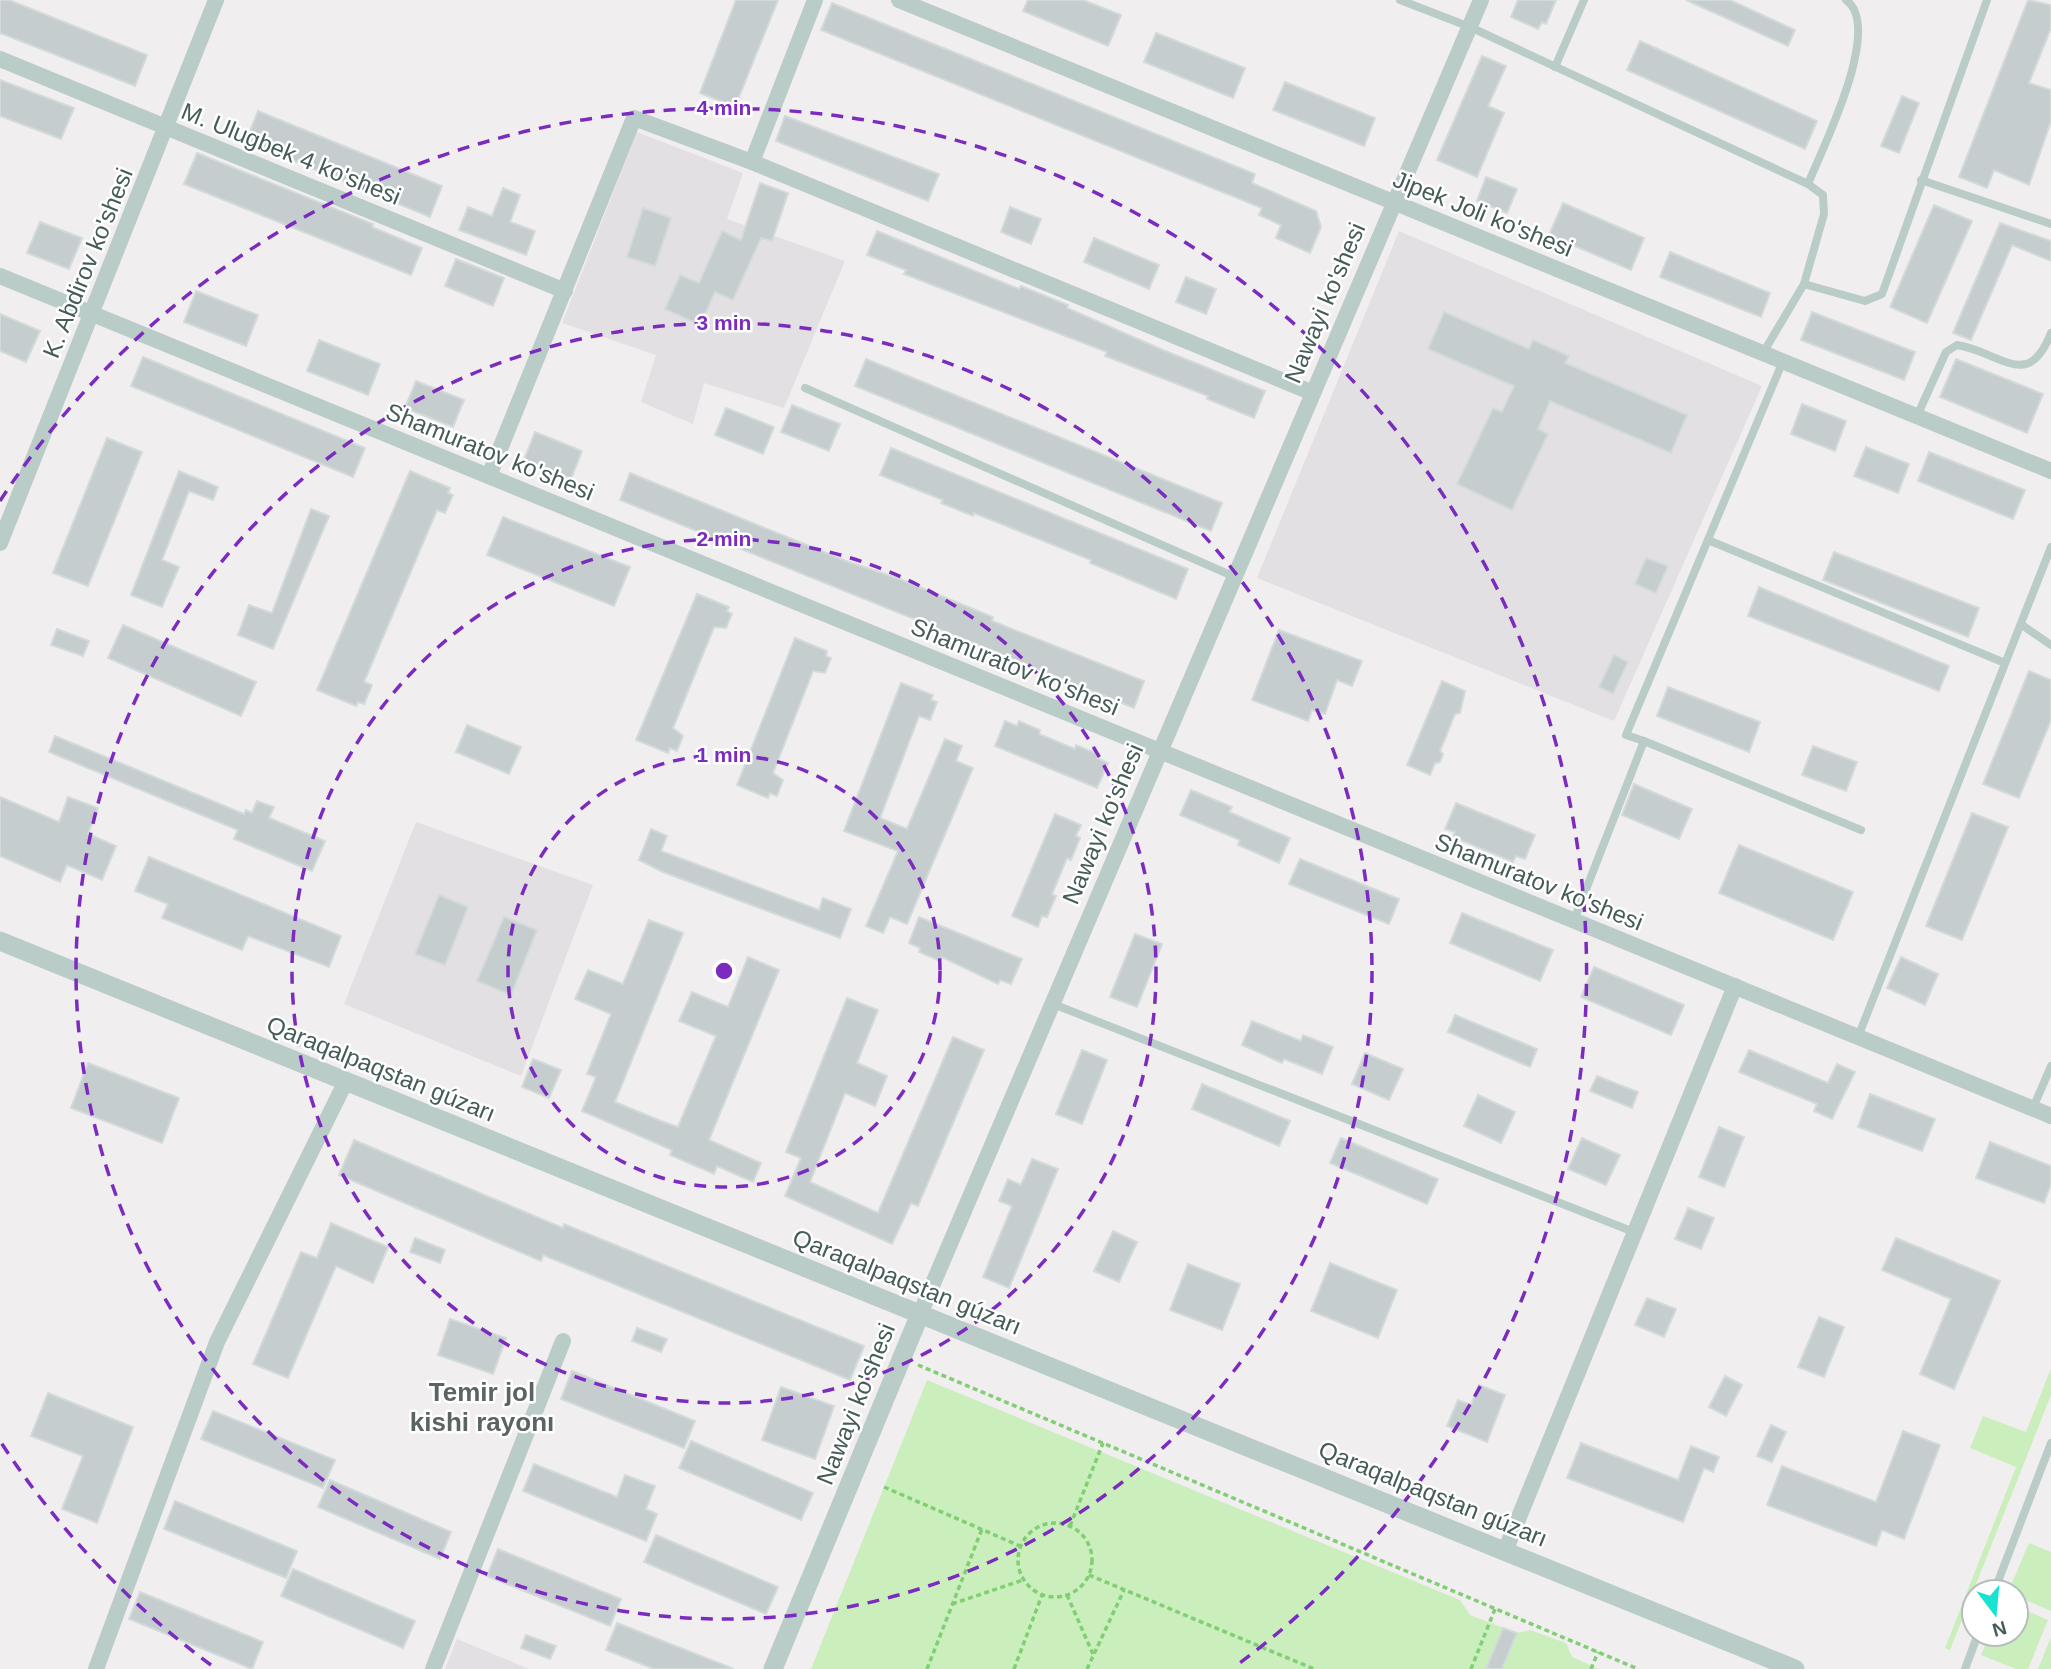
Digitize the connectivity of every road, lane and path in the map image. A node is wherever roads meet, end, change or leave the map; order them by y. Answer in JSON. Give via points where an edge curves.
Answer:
{"nodes":[{"id":1,"x":216,"y":0,"type":"edge"},
{"id":2,"x":815,"y":0,"type":"edge"},
{"id":3,"x":899,"y":0,"type":"edge"},
{"id":4,"x":1400,"y":0,"type":"edge"},
{"id":5,"x":1481,"y":0,"type":"edge"},
{"id":6,"x":1584,"y":0,"type":"edge"},
{"id":7,"x":1846,"y":0,"type":"edge"},
{"id":8,"x":1987,"y":0,"type":"edge"},
{"id":9,"x":1470,"y":27,"type":"junction"},
{"id":10,"x":0,"y":59,"type":"edge"},
{"id":11,"x":1555,"y":67,"type":"junction"},
{"id":12,"x":166,"y":127,"type":"junction"},
{"id":13,"x":752,"y":162,"type":"junction"},
{"id":14,"x":1922,"y":180,"type":"junction"},
{"id":15,"x":1808,"y":184,"type":"junction"},
{"id":16,"x":1395,"y":203,"type":"junction"},
{"id":17,"x":2051,"y":224,"type":"edge"},
{"id":18,"x":0,"y":276,"type":"edge"},
{"id":19,"x":1804,"y":284,"type":"junction"},
{"id":20,"x":565,"y":291,"type":"junction"},
{"id":21,"x":93,"y":314,"type":"junction"},
{"id":22,"x":2051,"y":333,"type":"edge"},
{"id":23,"x":1763,"y":353,"type":"junction"},
{"id":24,"x":1783,"y":361,"type":"junction"},
{"id":25,"x":805,"y":388,"type":"dead end"},
{"id":26,"x":1313,"y":393,"type":"junction"},
{"id":27,"x":1917,"y":416,"type":"junction"},
{"id":28,"x":2051,"y":471,"type":"edge"},
{"id":29,"x":489,"y":477,"type":"junction"},
{"id":30,"x":1708,"y":540,"type":"junction"},
{"id":31,"x":0,"y":543,"type":"edge"},
{"id":32,"x":2051,"y":547,"type":"edge"},
{"id":33,"x":1235,"y":578,"type":"junction"},
{"id":34,"x":2022,"y":625,"type":"junction"},
{"id":35,"x":2051,"y":645,"type":"edge"},
{"id":36,"x":2005,"y":663,"type":"junction"},
{"id":37,"x":1644,"y":741,"type":"junction"},
{"id":38,"x":1161,"y":751,"type":"junction"},
{"id":39,"x":1861,"y":830,"type":"dead end"},
{"id":40,"x":1574,"y":920,"type":"junction"},
{"id":41,"x":0,"y":941,"type":"edge"},
{"id":42,"x":1735,"y":986,"type":"junction"},
{"id":43,"x":1053,"y":1003,"type":"junction"},
{"id":44,"x":1858,"y":1037,"type":"junction"},
{"id":45,"x":2051,"y":1066,"type":"edge"},
{"id":46,"x":346,"y":1081,"type":"junction"},
{"id":47,"x":2033,"y":1108,"type":"junction"},
{"id":48,"x":2051,"y":1116,"type":"edge"},
{"id":49,"x":1634,"y":1232,"type":"junction"},
{"id":50,"x":920,"y":1314,"type":"junction"},
{"id":51,"x":562,"y":1342,"type":"dead end"},
{"id":52,"x":902,"y":1358,"type":"junction"},
{"id":53,"x":1103,"y":1443,"type":"junction"},
{"id":54,"x":2051,"y":1443,"type":"edge"},
{"id":55,"x":884,"y":1487,"type":"dead end"},
{"id":56,"x":1070,"y":1526,"type":"junction"},
{"id":57,"x":982,"y":1529,"type":"junction"},
{"id":58,"x":1020,"y":1546,"type":"junction"},
{"id":59,"x":1506,"y":1549,"type":"junction"},
{"id":60,"x":1089,"y":1575,"type":"junction"},
{"id":61,"x":1999,"y":1578,"type":"edge"},
{"id":62,"x":1023,"y":1580,"type":"junction"},
{"id":63,"x":1124,"y":1590,"type":"junction"},
{"id":64,"x":1042,"y":1595,"type":"junction"},
{"id":65,"x":1067,"y":1595,"type":"junction"},
{"id":66,"x":952,"y":1604,"type":"junction"},
{"id":67,"x":1495,"y":1609,"type":"junction"},
{"id":68,"x":1973,"y":1648,"type":"edge"},
{"id":69,"x":1598,"y":1652,"type":"junction"},
{"id":70,"x":1093,"y":1655,"type":"junction"},
{"id":71,"x":96,"y":1669,"type":"edge"},
{"id":72,"x":433,"y":1669,"type":"edge"},
{"id":73,"x":774,"y":1669,"type":"edge"},
{"id":74,"x":926,"y":1669,"type":"edge"},
{"id":75,"x":1014,"y":1669,"type":"edge"},
{"id":76,"x":1087,"y":1669,"type":"edge"},
{"id":77,"x":1314,"y":1669,"type":"edge"},
{"id":78,"x":1471,"y":1669,"type":"edge"},
{"id":79,"x":1591,"y":1669,"type":"edge"},
{"id":80,"x":1638,"y":1669,"type":"edge"},
{"id":81,"x":1795,"y":1669,"type":"edge"},
{"id":82,"x":1965,"y":1669,"type":"edge"}],
"edges":[{"from":1,"to":12,"type":"street","name":"K. Abdirov ko'shesi"},
{"from":2,"to":13,"type":"street"},
{"from":3,"to":16,"type":"street","name":"Jipek Joli ko'shesi"},
{"from":4,"to":9,"type":"lane"},
{"from":5,"to":9,"type":"street","name":"Nawayi ko'shesi"},
{"from":6,"to":11,"type":"lane"},
{"from":7,"to":15,"type":"lane","via":[[1853,5],[1858,44],[1850,78]]},
{"from":8,"to":14,"type":"lane"},
{"from":9,"to":11,"type":"lane"},
{"from":9,"to":16,"type":"street","name":"Nawayi ko'shesi"},
{"from":10,"to":12,"type":"street","name":"M. Ulugbek 4 ko'shesi"},
{"from":11,"to":15,"type":"lane"},
{"from":12,"to":20,"type":"street","name":"M. Ulugbek 4 ko'shesi"},
{"from":12,"to":21,"type":"street","name":"K. Abdirov ko'shesi"},
{"from":13,"to":20,"type":"street","via":[[634,118]]},
{"from":13,"to":26,"type":"street"},
{"from":14,"to":17,"type":"lane"},
{"from":14,"to":19,"type":"lane","via":[[1882,294],[1865,301]]},
{"from":15,"to":19,"type":"lane","via":[[1823,195],[1824,214]]},
{"from":16,"to":23,"type":"street","name":"Jipek Joli ko'shesi"},
{"from":16,"to":26,"type":"street","name":"Nawayi ko'shesi"},
{"from":18,"to":21,"type":"street","name":"Shamuratov ko'shesi"},
{"from":19,"to":23,"type":"lane"},
{"from":20,"to":29,"type":"street"},
{"from":21,"to":29,"type":"street","name":"Shamuratov ko'shesi"},
{"from":21,"to":31,"type":"street","name":"K. Abdirov ko'shesi"},
{"from":22,"to":27,"type":"lane","via":[[2043,354],[2028,365],[2015,365],[1957,345],[1946,352]]},
{"from":23,"to":24,"type":"street","name":"Jipek Joli ko'shesi"},
{"from":24,"to":27,"type":"street","name":"Jipek Joli ko'shesi"},
{"from":24,"to":30,"type":"lane"},
{"from":25,"to":33,"type":"lane"},
{"from":26,"to":33,"type":"street","name":"Nawayi ko'shesi"},
{"from":27,"to":28,"type":"street","name":"Jipek Joli ko'shesi"},
{"from":29,"to":38,"type":"street","name":"Shamuratov ko'shesi"},
{"from":30,"to":36,"type":"lane"},
{"from":30,"to":37,"type":"lane","via":[[1626,735]]},
{"from":32,"to":34,"type":"lane"},
{"from":33,"to":38,"type":"street","name":"Nawayi ko'shesi"},
{"from":34,"to":35,"type":"lane"},
{"from":34,"to":36,"type":"lane"},
{"from":36,"to":44,"type":"lane"},
{"from":37,"to":39,"type":"lane"},
{"from":37,"to":40,"type":"lane"},
{"from":38,"to":40,"type":"street","name":"Shamuratov ko'shesi"},
{"from":38,"to":43,"type":"street","name":"Nawayi ko'shesi"},
{"from":40,"to":42,"type":"street","name":"Shamuratov ko'shesi"},
{"from":41,"to":46,"type":"street","name":"Qaraqalpaqstan gúzarı"},
{"from":42,"to":44,"type":"street","name":"Shamuratov ko'shesi"},
{"from":42,"to":49,"type":"street"},
{"from":43,"to":49,"type":"lane"},
{"from":43,"to":50,"type":"street","name":"Nawayi ko'shesi"},
{"from":44,"to":47,"type":"street","name":"Shamuratov ko'shesi"},
{"from":45,"to":47,"type":"lane"},
{"from":46,"to":50,"type":"street","name":"Qaraqalpaqstan gúzarı"},
{"from":46,"to":71,"type":"street","via":[[217,1342]]},
{"from":47,"to":48,"type":"street","name":"Shamuratov ko'shesi"},
{"from":49,"to":59,"type":"street"},
{"from":50,"to":52,"type":"street","name":"Nawayi ko'shesi"},
{"from":50,"to":59,"type":"street","name":"Qaraqalpaqstan gúzarı"},
{"from":51,"to":72,"type":"street"},
{"from":52,"to":53,"type":"path"},
{"from":52,"to":73,"type":"street","name":"Nawayi ko'shesi"},
{"from":53,"to":56,"type":"path"},
{"from":53,"to":67,"type":"path"},
{"from":54,"to":61,"type":"lane"},
{"from":55,"to":57,"type":"path"},
{"from":56,"to":58,"type":"path","via":[[1046,1523],[1026,1535]]},
{"from":56,"to":60,"type":"path","via":[[1088,1542]]},
{"from":57,"to":58,"type":"path"},
{"from":57,"to":66,"type":"path"},
{"from":58,"to":62,"type":"path","via":[[1017,1558]]},
{"from":59,"to":81,"type":"street","name":"Qaraqalpaqstan gúzarı"},
{"from":60,"to":63,"type":"path"},
{"from":60,"to":65,"type":"path"},
{"from":62,"to":64,"type":"path"},
{"from":62,"to":66,"type":"path"},
{"from":63,"to":70,"type":"path"},
{"from":63,"to":77,"type":"path"},
{"from":64,"to":65,"type":"path"},
{"from":64,"to":75,"type":"path"},
{"from":65,"to":70,"type":"path"},
{"from":66,"to":74,"type":"path"},
{"from":67,"to":69,"type":"path"},
{"from":67,"to":78,"type":"path"},
{"from":68,"to":82,"type":"lane"},
{"from":69,"to":79,"type":"path"},
{"from":69,"to":80,"type":"path"},
{"from":70,"to":76,"type":"path"}]}
